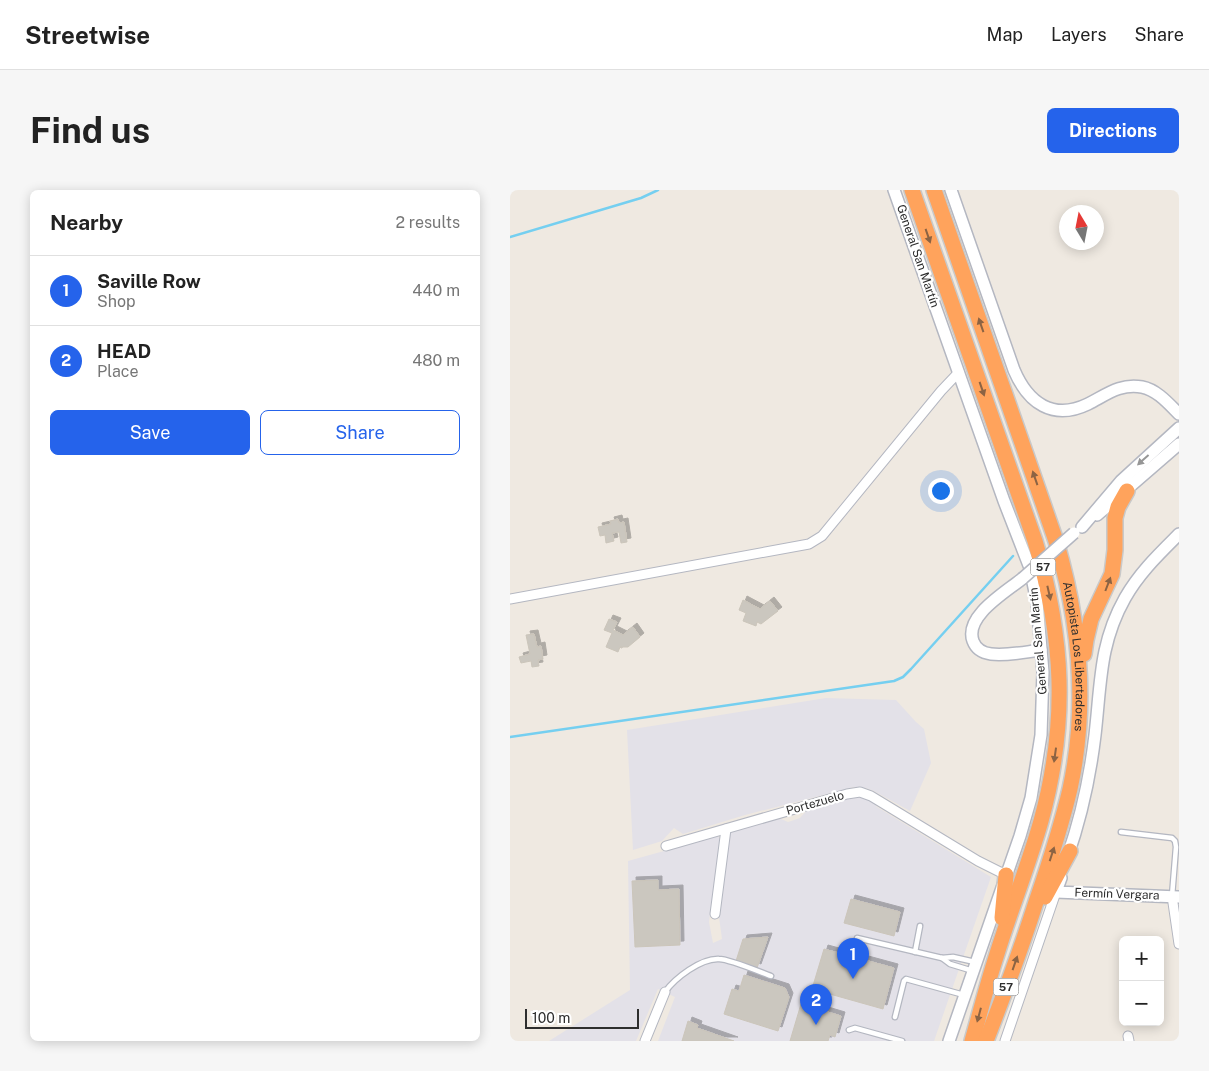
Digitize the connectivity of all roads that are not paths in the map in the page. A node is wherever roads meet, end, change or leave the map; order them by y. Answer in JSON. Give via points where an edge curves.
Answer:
{"nodes":[{"id":1,"x":894,"y":190,"type":"edge"},
{"id":2,"x":912,"y":190,"type":"edge"},
{"id":3,"x":934,"y":190,"type":"edge"},
{"id":4,"x":951,"y":190,"type":"edge"},
{"id":5,"x":959,"y":372,"type":"junction"},
{"id":6,"x":1179,"y":414,"type":"edge"},
{"id":7,"x":1179,"y":428,"type":"edge"},
{"id":8,"x":1179,"y":444,"type":"edge"},
{"id":9,"x":1127,"y":491,"type":"junction"},
{"id":10,"x":1078,"y":530,"type":"junction"},
{"id":11,"x":1179,"y":534,"type":"edge"},
{"id":12,"x":510,"y":599,"type":"edge"},
{"id":13,"x":1041,"y":650,"type":"junction"},
{"id":14,"x":1080,"y":698,"type":"junction"},
{"id":15,"x":726,"y":829,"type":"junction"},
{"id":16,"x":1121,"y":832,"type":"dead end"},
{"id":17,"x":666,"y":846,"type":"dead end"},
{"id":18,"x":1070,"y":851,"type":"junction"},
{"id":19,"x":1006,"y":876,"type":"junction"},
{"id":20,"x":1056,"y":892,"type":"junction"},
{"id":21,"x":1176,"y":897,"type":"edge"},
{"id":22,"x":715,"y":914,"type":"dead end"},
{"id":23,"x":920,"y":926,"type":"dead end"},
{"id":24,"x":1026,"y":933,"type":"junction"},
{"id":25,"x":857,"y":938,"type":"dead end"},
{"id":26,"x":1179,"y":944,"type":"edge"},
{"id":27,"x":914,"y":952,"type":"junction"},
{"id":28,"x":996,"y":956,"type":"junction"},
{"id":29,"x":942,"y":958,"type":"junction"},
{"id":30,"x":975,"y":967,"type":"junction"},
{"id":31,"x":771,"y":976,"type":"dead end"},
{"id":32,"x":664,"y":992,"type":"joint"},
{"id":33,"x":965,"y":995,"type":"junction"},
{"id":34,"x":895,"y":1017,"type":"dead end"},
{"id":35,"x":849,"y":1030,"type":"dead end"},
{"id":36,"x":645,"y":1041,"type":"edge"},
{"id":37,"x":902,"y":1041,"type":"edge"},
{"id":38,"x":949,"y":1041,"type":"edge"},
{"id":39,"x":972,"y":1041,"type":"edge"},
{"id":40,"x":986,"y":1041,"type":"edge"},
{"id":41,"x":1005,"y":1041,"type":"edge"}],
"edges":[{"from":1,"to":5,"type":"street","name":"General San Martín"},
{"from":2,"to":28,"type":"highway","name":"Autopista Los Libertadores","number":"57","one_way":true,"via":[[1035,541],[1050,598],[1058,649],[1059,712],[1052,775],[1036,837]]},
{"from":14,"to":3,"type":"highway","name":"Autopista Los Libertadores","number":"57","one_way":true,"via":[[1075,620],[1061,558]]},
{"from":4,"to":6,"type":"street","via":[[1014,370],[1031,398],[1050,409],[1067,410],[1087,405],[1117,388],[1135,386],[1155,392]]},
{"from":5,"to":12,"type":"street","via":[[815,542]]},
{"from":5,"to":13,"type":"street","name":"General San Martín","via":[[1030,568]]},
{"from":7,"to":10,"type":"street","one_way":true,"via":[[1121,481]]},
{"from":8,"to":9,"type":"street"},
{"from":9,"to":10,"type":"street"},
{"from":14,"to":9,"type":"highway","one_way":true,"via":[[1088,629],[1112,574],[1115,518]]},
{"from":10,"to":13,"type":"street","bridge":true,"via":[[979,614],[973,624],[972,639],[978,648],[992,654]]},
{"from":11,"to":18,"type":"street","via":[[1138,578],[1120,606],[1110,630],[1100,671],[1088,783]]},
{"from":13,"to":19,"type":"street","name":"General San Martín","via":[[1043,711],[1036,773]]},
{"from":24,"to":14,"type":"highway","name":"Autopista Los Libertadores","number":"57","one_way":true,"via":[[1068,796],[1076,753]]},
{"from":15,"to":17,"type":"street","name":"Portezuelo"},
{"from":15,"to":19,"type":"street","name":"Portezuelo","via":[[860,792]]},
{"from":15,"to":22,"type":"street"},
{"from":16,"to":21,"type":"lane","via":[[1175,841]]},
{"from":18,"to":20,"type":"street"},
{"from":18,"to":24,"type":"highway"},
{"from":19,"to":28,"type":"highway"},
{"from":19,"to":30,"type":"street","name":"General San Martín"},
{"from":20,"to":21,"type":"street","name":"Fermín Vergara"},
{"from":20,"to":41,"type":"street"},
{"from":21,"to":26,"type":"street"},
{"from":23,"to":27,"type":"lane"},
{"from":40,"to":24,"type":"highway","name":"Autopista Los Libertadores","number":"57","one_way":true},
{"from":25,"to":27,"type":"lane"},
{"from":27,"to":29,"type":"lane"},
{"from":28,"to":39,"type":"highway","name":"Autopista Los Libertadores","number":"57","one_way":true},
{"from":29,"to":30,"type":"lane","via":[[950,964]]},
{"from":29,"to":30,"type":"lane","via":[[953,957]]},
{"from":30,"to":33,"type":"street","name":"General San Martín"},
{"from":31,"to":32,"type":"lane","via":[[720,959],[683,972]]},
{"from":32,"to":36,"type":"street"},
{"from":33,"to":34,"type":"lane","via":[[906,979]]},
{"from":33,"to":38,"type":"street","name":"General San Martín"},
{"from":35,"to":37,"type":"lane","via":[[855,1028]]}]}
